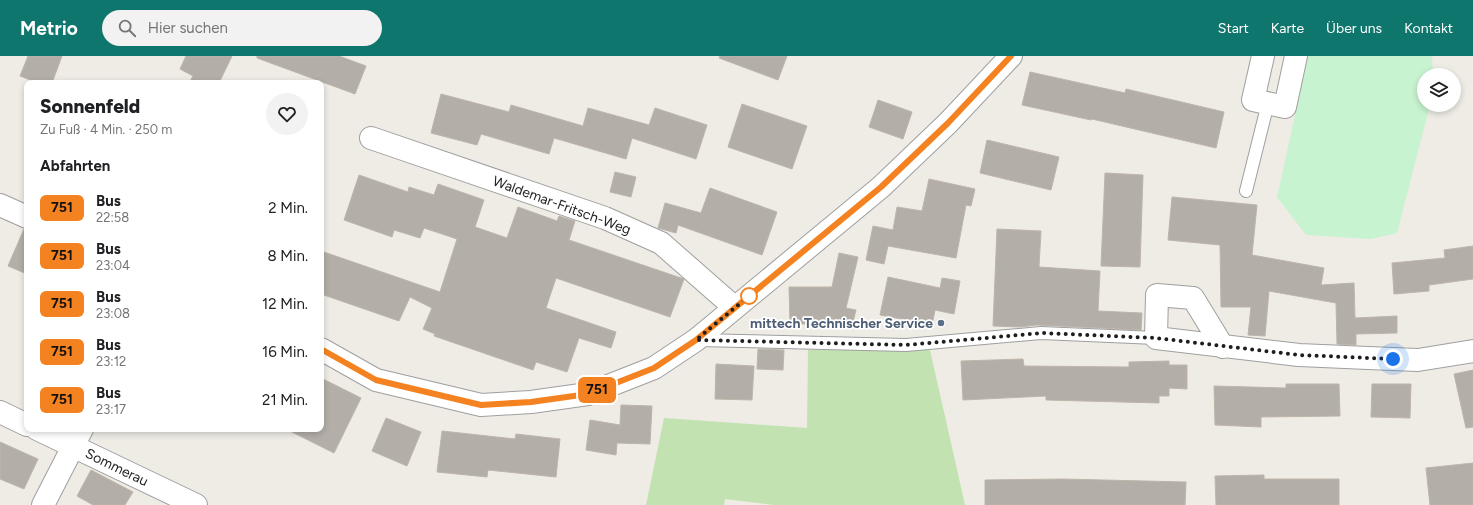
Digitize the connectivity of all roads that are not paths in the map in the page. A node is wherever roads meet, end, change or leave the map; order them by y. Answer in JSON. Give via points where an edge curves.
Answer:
{"nodes":[{"id":1,"x":1012,"y":56,"type":"edge"},
{"id":2,"x":1263,"y":56,"type":"edge"},
{"id":3,"x":1296,"y":56,"type":"edge"},
{"id":4,"x":1268,"y":103,"type":"junction"},
{"id":5,"x":371,"y":138,"type":"dead end"},
{"id":6,"x":1246,"y":191,"type":"dead end"},
{"id":7,"x":0,"y":205,"type":"edge"},
{"id":8,"x":24,"y":215,"type":"edge"},
{"id":9,"x":734,"y":307,"type":"junction"},
{"id":10,"x":1156,"y":338,"type":"junction"},
{"id":11,"x":696,"y":340,"type":"junction"},
{"id":12,"x":1223,"y":347,"type":"junction"},
{"id":13,"x":1473,"y":350,"type":"edge"},
{"id":14,"x":324,"y":351,"type":"edge"},
{"id":15,"x":0,"y":412,"type":"edge"},
{"id":16,"x":24,"y":424,"type":"edge"},
{"id":17,"x":52,"y":432,"type":"edge"},
{"id":18,"x":77,"y":437,"type":"edge"},
{"id":19,"x":43,"y":505,"type":"edge"},
{"id":20,"x":196,"y":505,"type":"edge"}],
"edges":[{"from":1,"to":9,"type":"street","via":[[948,123],[881,187]]},
{"from":2,"to":4,"type":"street","via":[[1253,100]]},
{"from":3,"to":4,"type":"street","via":[[1285,107]]},
{"from":4,"to":6,"type":"lane"},
{"from":5,"to":9,"type":"street","name":"Waldemar-Fritsch-Weg","via":[[605,218],[661,243]]},
{"from":7,"to":8,"type":"street"},
{"from":9,"to":11,"type":"street"},
{"from":10,"to":11,"type":"lane","via":[[1042,333],[906,345]]},
{"from":10,"to":12,"type":"street"},
{"from":10,"to":12,"type":"street","via":[[1158,295],[1193,298]]},
{"from":11,"to":14,"type":"street","via":[[654,368],[588,394],[531,402],[481,405],[376,380]]},
{"from":12,"to":13,"type":"street","via":[[1299,355],[1418,360]]},
{"from":15,"to":16,"type":"street"},
{"from":17,"to":18,"type":"street","name":"Sommerau"},
{"from":18,"to":19,"type":"street"},
{"from":18,"to":20,"type":"street","name":"Sommerau"}]}
